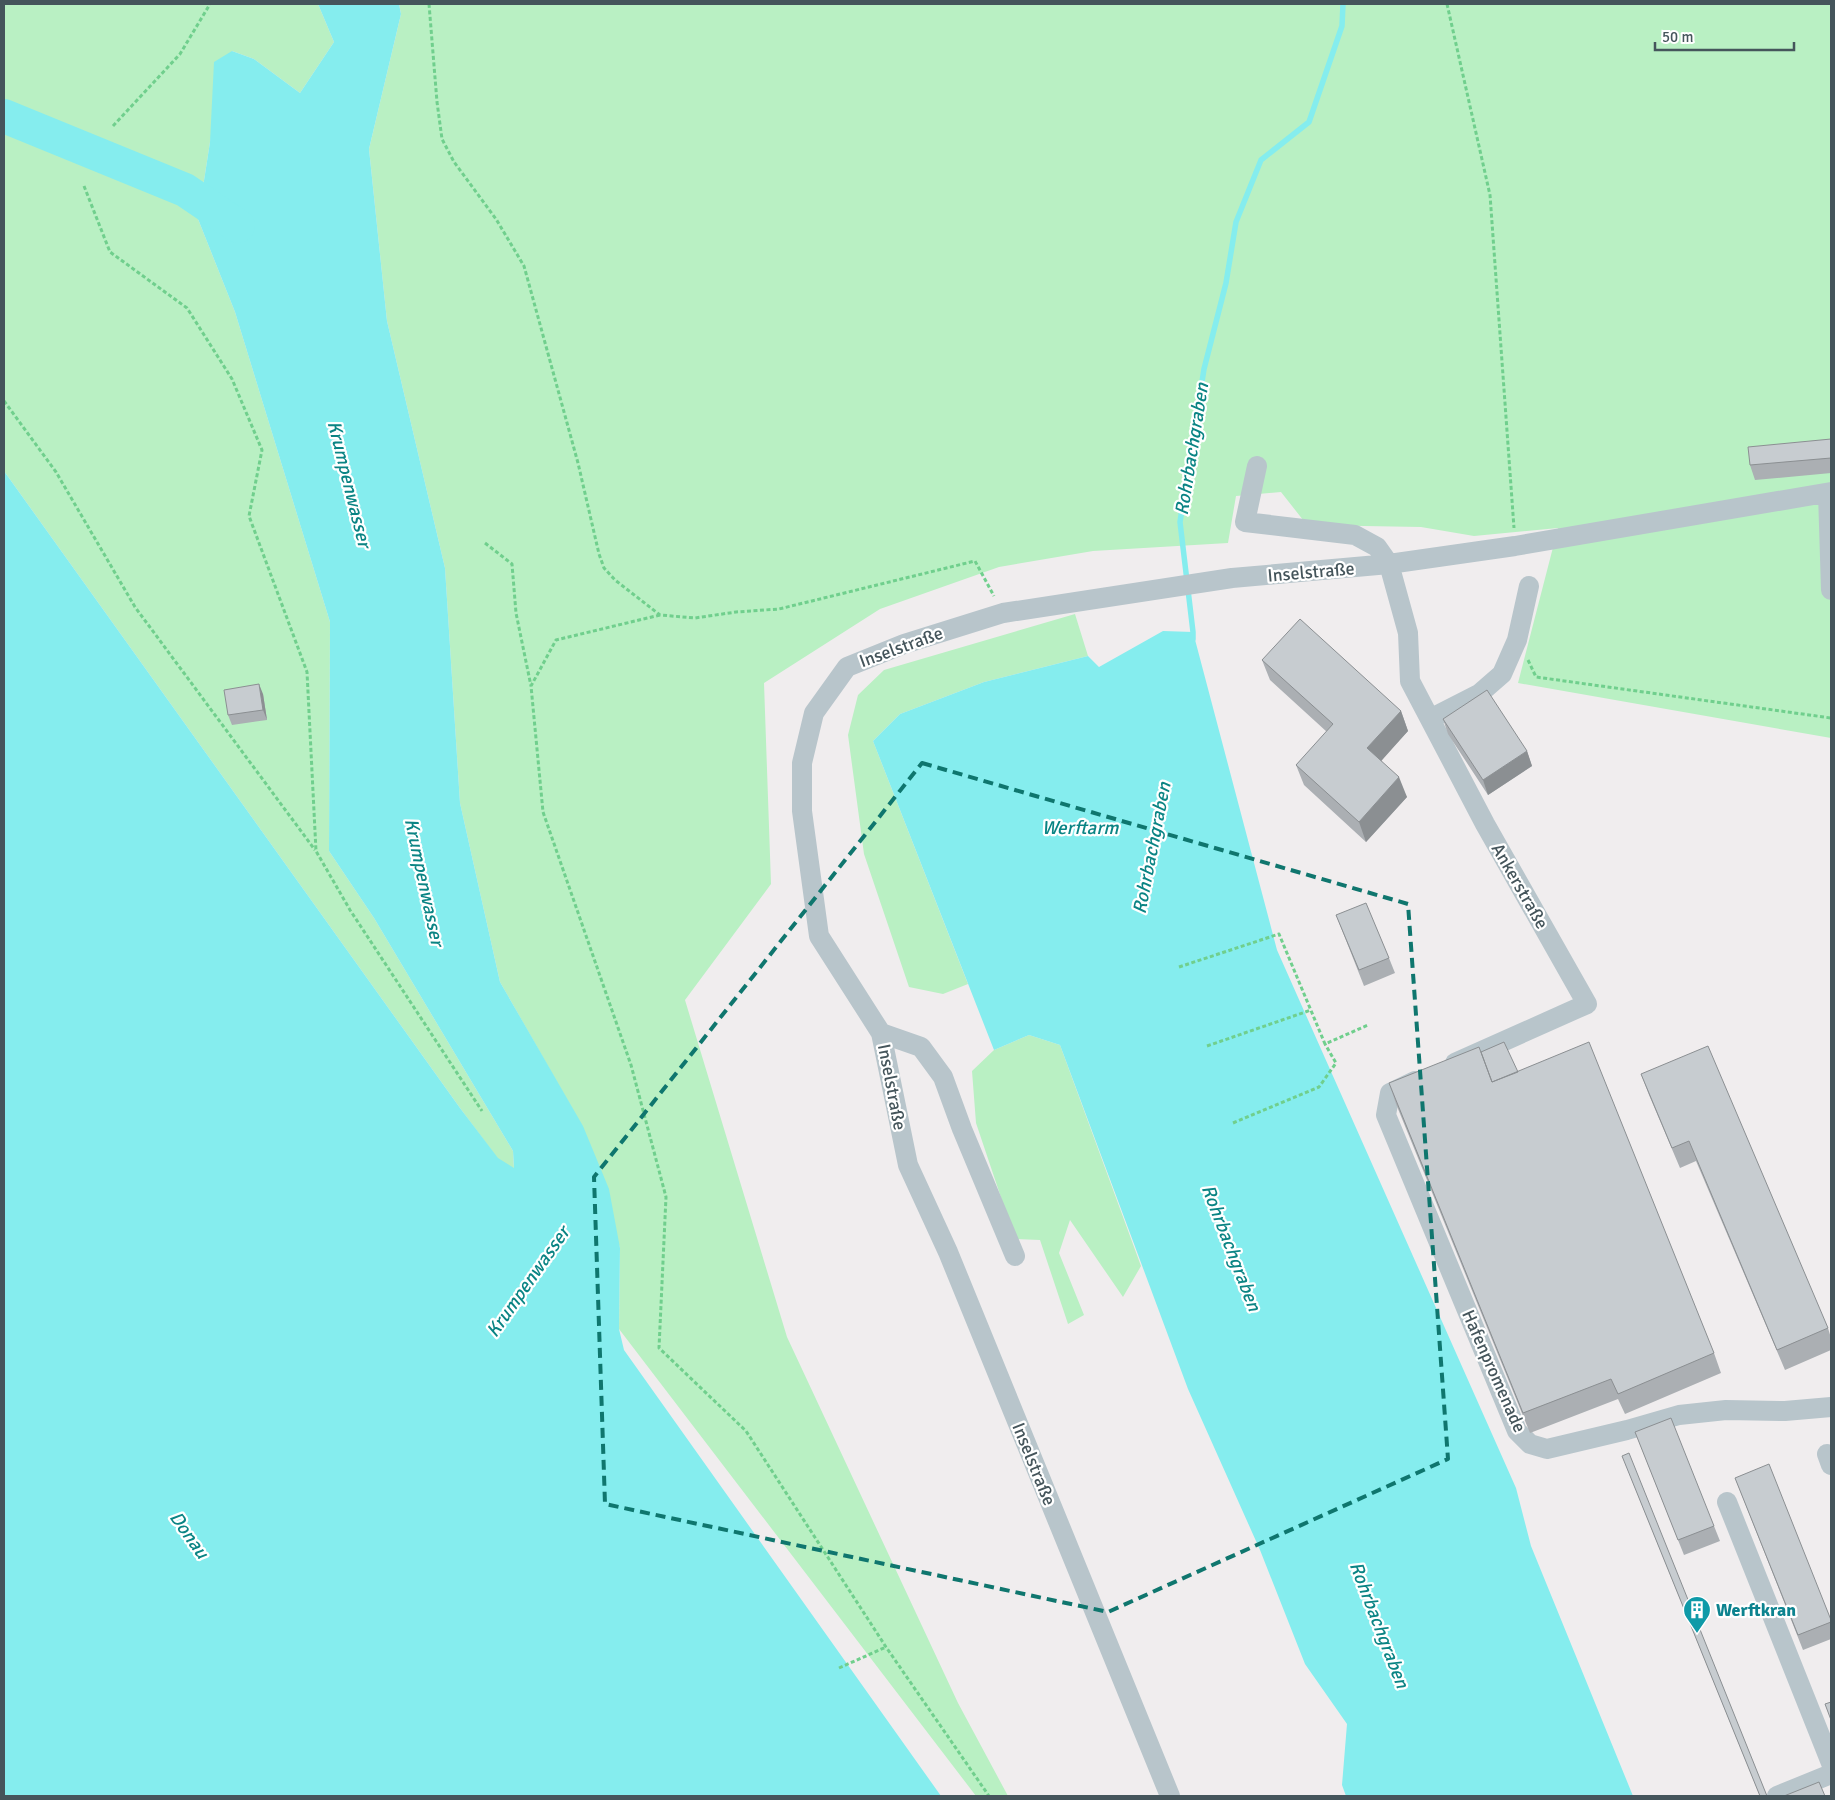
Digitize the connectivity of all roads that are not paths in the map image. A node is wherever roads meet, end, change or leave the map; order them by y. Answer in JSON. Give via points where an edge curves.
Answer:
{"nodes":[{"id":1,"x":1258,"y":466,"type":"dead end"},
{"id":2,"x":1830,"y":493,"type":"edge"},
{"id":3,"x":1389,"y":564,"type":"junction"},
{"id":4,"x":1530,"y":586,"type":"dead end"},
{"id":5,"x":1831,"y":590,"type":"edge"},
{"id":6,"x":1430,"y":719,"type":"junction"},
{"id":7,"x":882,"y":1033,"type":"junction"},
{"id":8,"x":1390,"y":1093,"type":"joint"},
{"id":9,"x":1015,"y":1256,"type":"dead end"},
{"id":10,"x":1831,"y":1406,"type":"edge"},
{"id":11,"x":1727,"y":1502,"type":"dead end"},
{"id":12,"x":1831,"y":1763,"type":"edge"},
{"id":13,"x":1831,"y":1774,"type":"edge"},
{"id":14,"x":1170,"y":1796,"type":"edge"},
{"id":15,"x":1777,"y":1796,"type":"edge"}],
"edges":[{"from":1,"to":3,"type":"street","via":[[1245,522],[1355,535],[1377,548]]},
{"from":2,"to":3,"type":"street","name":"Inselstraße"},
{"from":2,"to":5,"type":"street"},
{"from":3,"to":6,"type":"street","name":"Ankerstraße","via":[[1408,633],[1410,680]]},
{"from":3,"to":7,"type":"street","name":"Inselstraße","via":[[1232,578],[1003,612],[904,644],[847,667],[814,713],[802,763],[802,811],[819,936]]},
{"from":4,"to":6,"type":"street","via":[[1518,640],[1502,674],[1479,694]]},
{"from":6,"to":8,"type":"street","name":"Ankerstraße","via":[[1587,1004]]},
{"from":7,"to":9,"type":"street","via":[[921,1047],[943,1077]]},
{"from":7,"to":14,"type":"street","name":"Inselstraße","via":[[908,1165],[948,1252]]},
{"from":8,"to":10,"type":"street","name":"Hafenpromenade","via":[[1386,1115],[1517,1431],[1530,1444],[1547,1449],[1679,1415]]},
{"from":11,"to":12,"type":"street"},
{"from":13,"to":15,"type":"street"}]}
